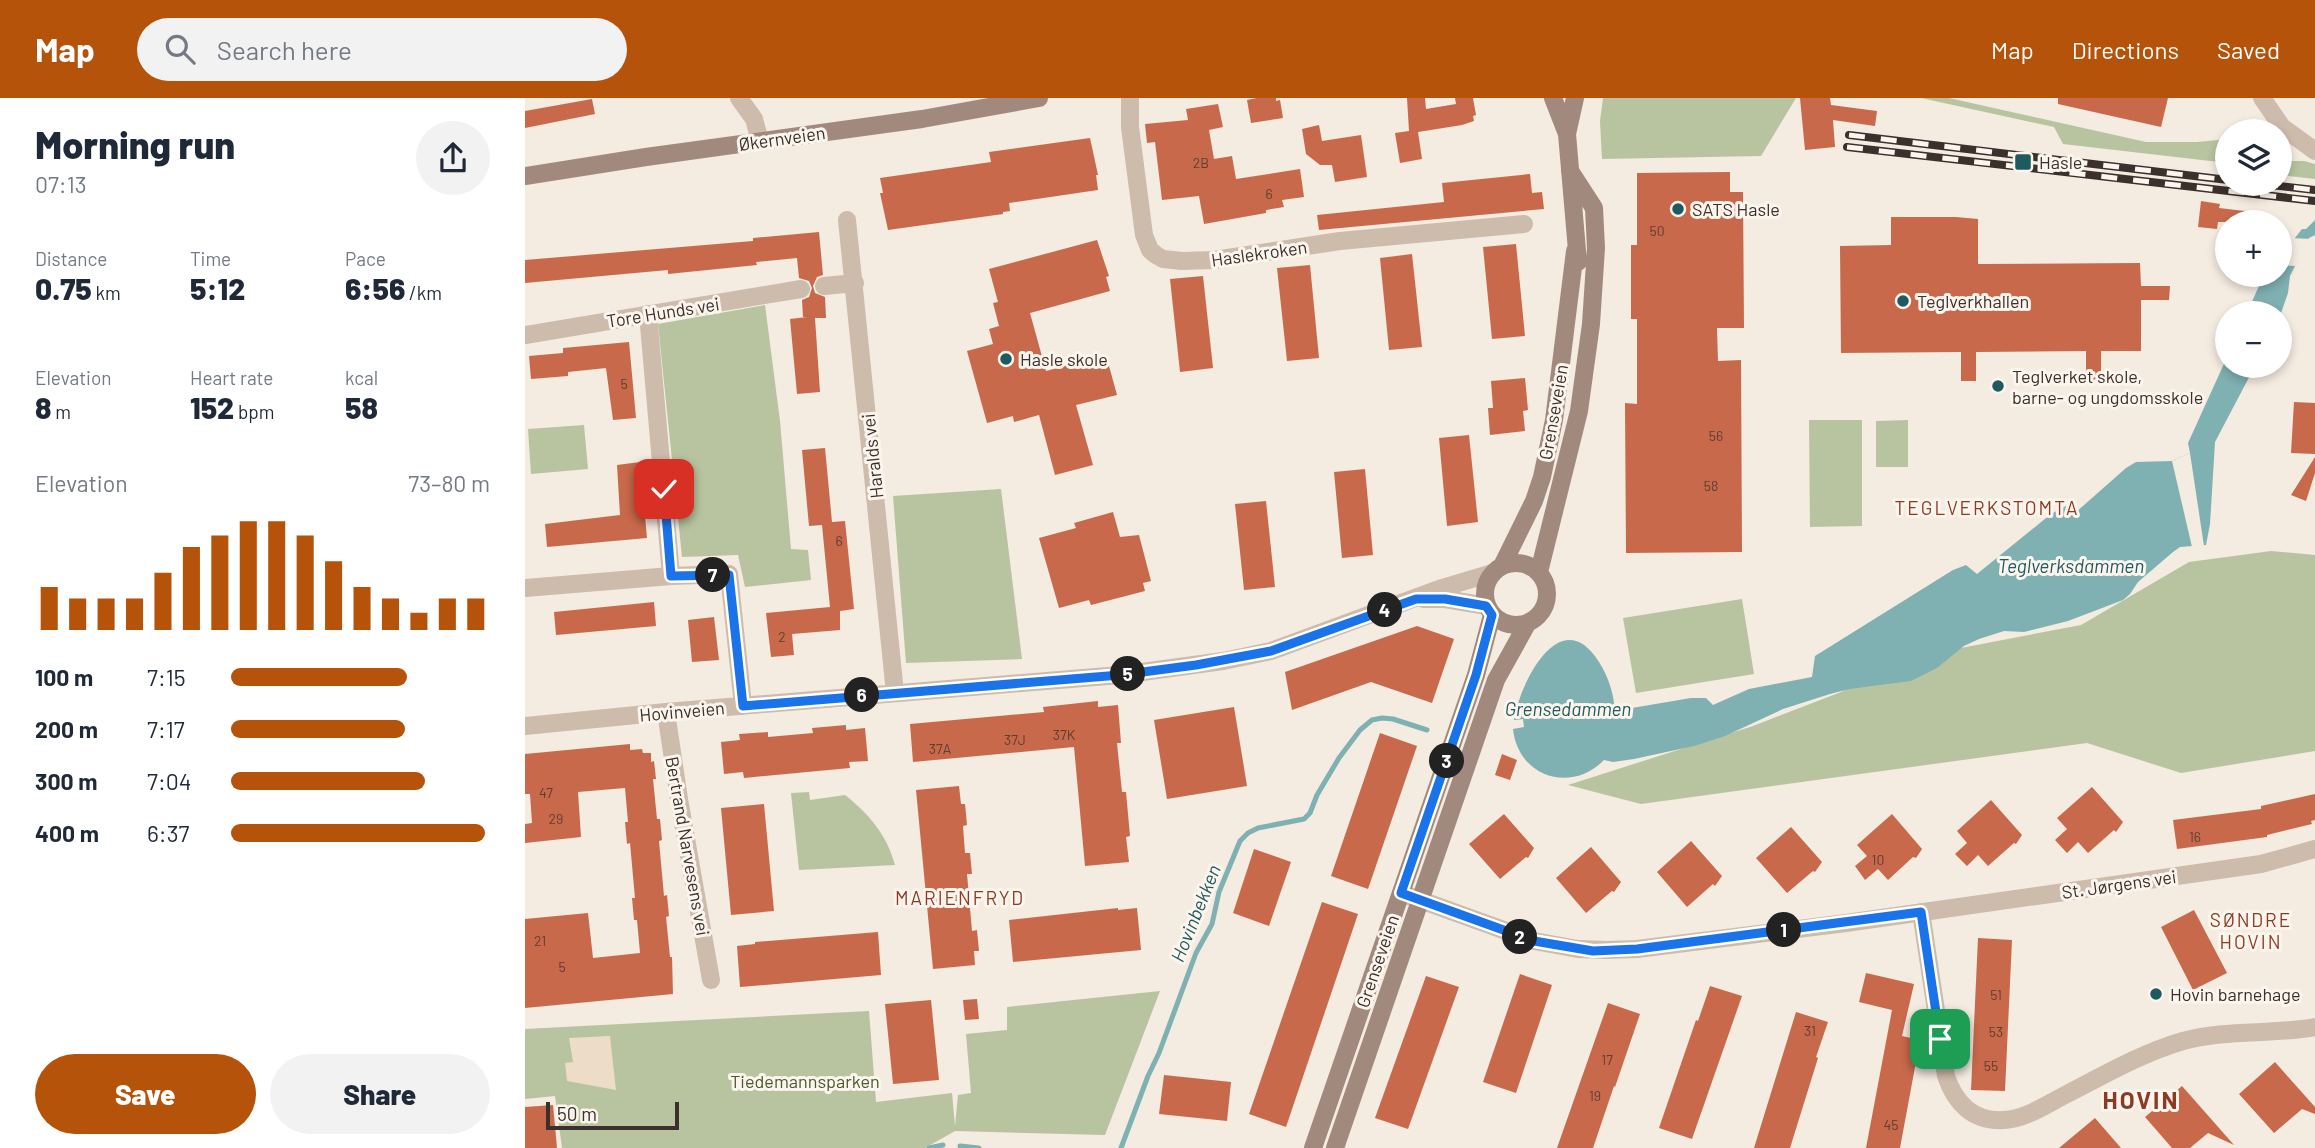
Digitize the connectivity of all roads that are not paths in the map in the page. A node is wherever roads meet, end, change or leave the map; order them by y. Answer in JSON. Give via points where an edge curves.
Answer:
{"nodes":[{"id":1,"x":739,"y":98,"type":"edge"},
{"id":2,"x":1039,"y":98,"type":"edge"},
{"id":3,"x":1130,"y":98,"type":"edge"},
{"id":4,"x":1553,"y":98,"type":"edge"},
{"id":5,"x":1575,"y":98,"type":"edge"},
{"id":6,"x":2262,"y":98,"type":"edge"},
{"id":7,"x":1567,"y":134,"type":"junction"},
{"id":8,"x":761,"y":141,"type":"junction"},
{"id":9,"x":2315,"y":151,"type":"edge"},
{"id":10,"x":1570,"y":171,"type":"junction"},
{"id":11,"x":525,"y":176,"type":"edge"},
{"id":12,"x":847,"y":220,"type":"dead end"},
{"id":13,"x":1524,"y":225,"type":"dead end"},
{"id":14,"x":1575,"y":251,"type":"junction"},
{"id":15,"x":855,"y":283,"type":"junction"},
{"id":16,"x":824,"y":286,"type":"dead end"},
{"id":17,"x":801,"y":289,"type":"dead end"},
{"id":18,"x":648,"y":314,"type":"junction"},
{"id":19,"x":1591,"y":324,"type":"junction"},
{"id":20,"x":525,"y":335,"type":"edge"},
{"id":21,"x":1498,"y":569,"type":"junction"},
{"id":22,"x":1539,"y":572,"type":"junction"},
{"id":23,"x":671,"y":576,"type":"junction"},
{"id":24,"x":525,"y":588,"type":"edge"},
{"id":25,"x":1416,"y":599,"type":"junction"},
{"id":26,"x":1489,"y":611,"type":"junction"},
{"id":27,"x":1527,"y":624,"type":"junction"},
{"id":28,"x":895,"y":693,"type":"junction"},
{"id":29,"x":743,"y":706,"type":"junction"},
{"id":30,"x":666,"y":712,"type":"junction"},
{"id":31,"x":525,"y":726,"type":"edge"},
{"id":32,"x":2315,"y":849,"type":"edge"},
{"id":33,"x":1401,"y":893,"type":"junction"},
{"id":34,"x":1421,"y":900,"type":"junction"},
{"id":35,"x":1921,"y":912,"type":"junction"},
{"id":36,"x":711,"y":980,"type":"dead end"},
{"id":37,"x":2315,"y":1027,"type":"edge"},
{"id":38,"x":1313,"y":1148,"type":"edge"},
{"id":39,"x":1335,"y":1148,"type":"edge"}],
"edges":[{"from":1,"to":8,"type":"street","via":[[754,119]]},
{"from":2,"to":8,"type":"main road","name":"Økernveien"},
{"from":3,"to":13,"type":"street","name":"Haslekroken","via":[[1144,235],[1150,250],[1163,259],[1214,260],[1340,241]]},
{"from":4,"to":7,"type":"main road","name":"Grenseveien"},
{"from":5,"to":7,"type":"main road","name":"Grenseveien"},
{"from":6,"to":9,"type":"street","via":[[2282,127]]},
{"from":7,"to":10,"type":"main road","name":"Grenseveien"},
{"from":8,"to":11,"type":"main road","name":"Økernveien"},
{"from":10,"to":14,"type":"main road","name":"Grenseveien"},
{"from":10,"to":19,"type":"main road","name":"Grenseveien","via":[[1594,208]]},
{"from":12,"to":15,"type":"street","name":"Haralds vei"},
{"from":14,"to":19,"type":"main road","name":"Grenseveien"},
{"from":14,"to":21,"type":"main road","name":"Grenseveien","via":[[1554,420],[1542,477]]},
{"from":15,"to":16,"type":"street"},
{"from":15,"to":28,"type":"street","name":"Haralds vei"},
{"from":17,"to":18,"type":"street","name":"Tore Hunds vei"},
{"from":18,"to":20,"type":"street","name":"Tore Hunds vei"},
{"from":18,"to":23,"type":"street"},
{"from":19,"to":22,"type":"main road","name":"Grenseveien","via":[[1579,411]]},
{"from":21,"to":22,"type":"main road","via":[[1521,563]]},
{"from":21,"to":25,"type":"street","name":"Hovinveien"},
{"from":21,"to":26,"type":"main road","via":[[1484,589]]},
{"from":22,"to":27,"type":"main road","via":[[1546,583],[1547,600]]},
{"from":23,"to":24,"type":"street"},
{"from":23,"to":29,"type":"street","via":[[729,575]]},
{"from":25,"to":26,"type":"street","name":"Hovinveien","via":[[1445,599]]},
{"from":25,"to":28,"type":"street","name":"Hovinveien","via":[[1271,651],[1223,661],[1120,675]]},
{"from":26,"to":27,"type":"main road","via":[[1508,625]]},
{"from":26,"to":33,"type":"main road","name":"Grenseveien","via":[[1476,675]]},
{"from":27,"to":34,"type":"main road","name":"Grenseveien","via":[[1496,680]]},
{"from":28,"to":29,"type":"street","name":"Hovinveien"},
{"from":29,"to":30,"type":"street","name":"Hovinveien"},
{"from":30,"to":31,"type":"street","name":"Hovinveien"},
{"from":30,"to":36,"type":"street","name":"Bertrand Narvesens vei"},
{"from":32,"to":35,"type":"street","name":"St. Jørgens vei","via":[[2261,864]]},
{"from":33,"to":34,"type":"street","name":"St. Jørgens vei"},
{"from":33,"to":38,"type":"main road","name":"Grenseveien"},
{"from":34,"to":35,"type":"street","name":"St. Jørgens vei","via":[[1515,935],[1593,951]]},
{"from":34,"to":39,"type":"main road","name":"Grenseveien"},
{"from":35,"to":37,"type":"street","via":[[1946,1076],[1957,1101],[1980,1117],[2007,1120],[2023,1116],[2143,1056],[2184,1041]]}]}
